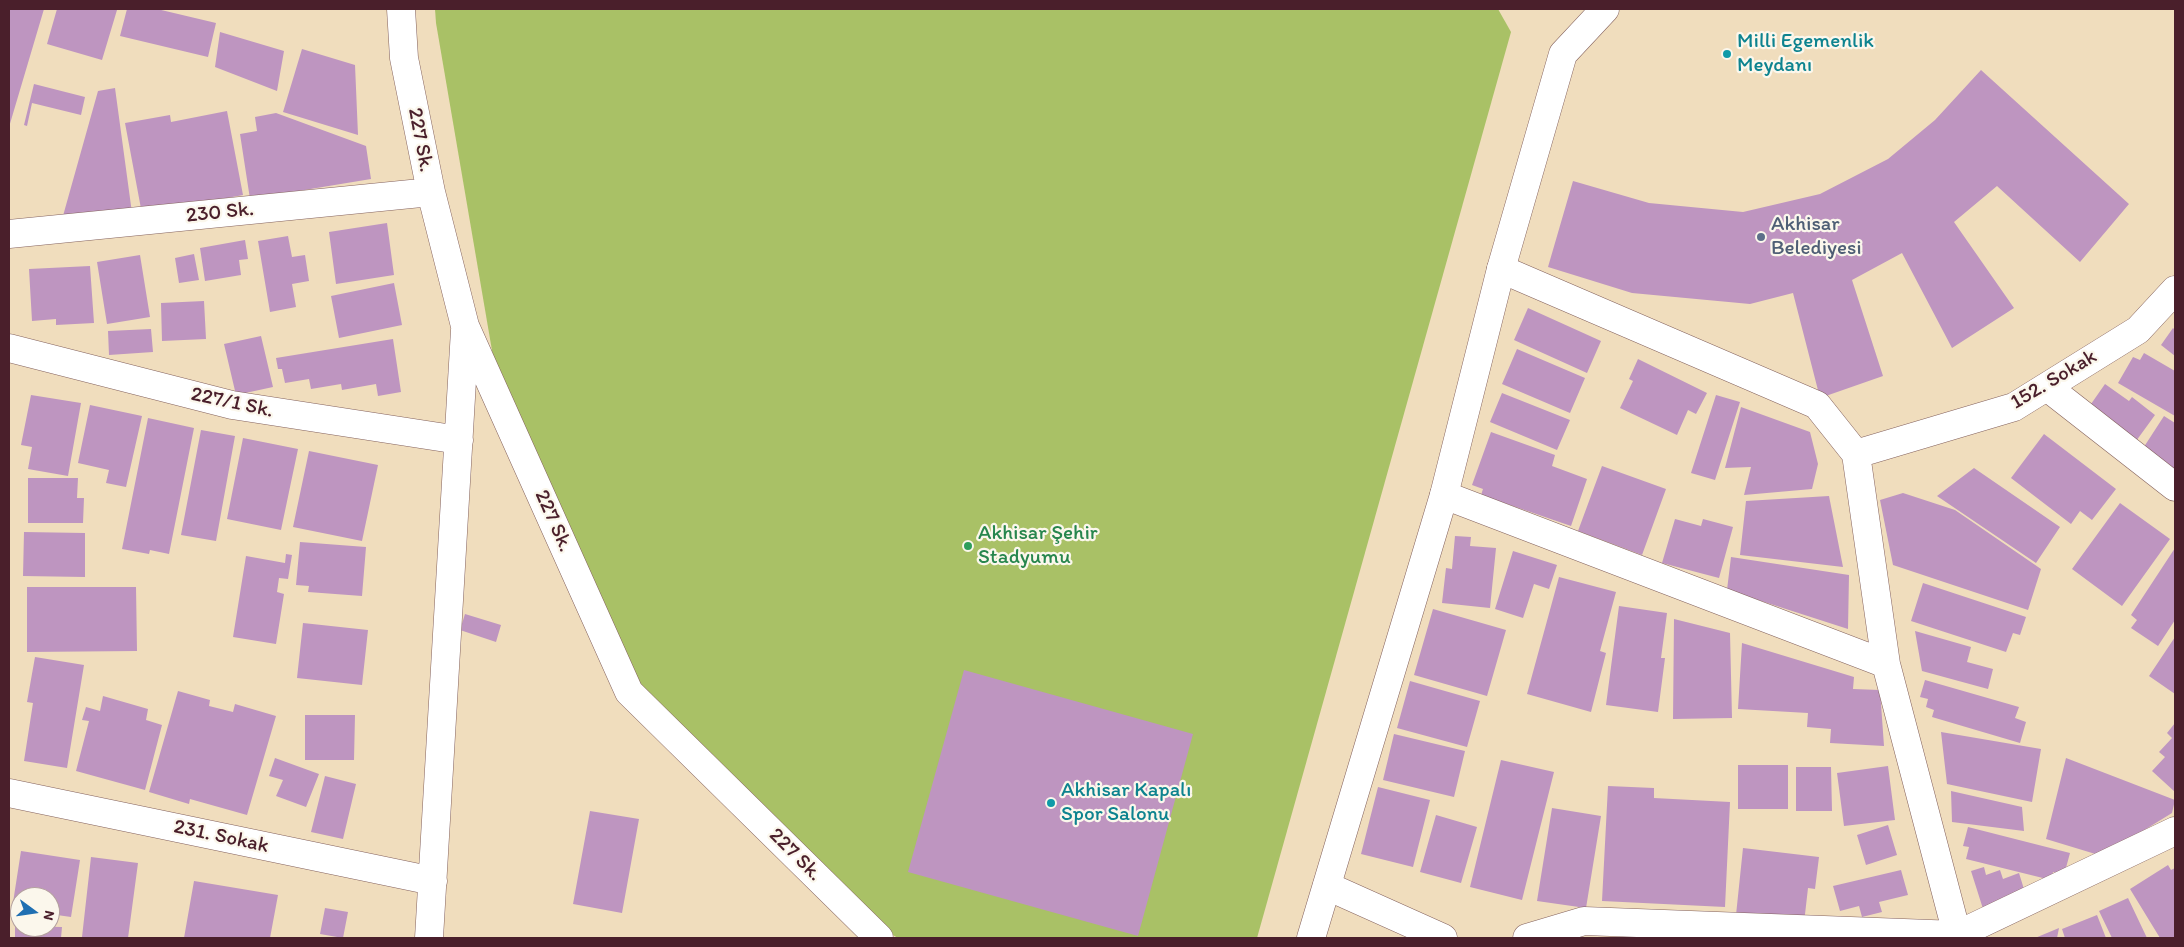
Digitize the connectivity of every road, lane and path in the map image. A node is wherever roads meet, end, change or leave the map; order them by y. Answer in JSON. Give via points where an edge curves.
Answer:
{"nodes":[{"id":1,"x":1604,"y":9,"type":"edge"},
{"id":2,"x":394,"y":11,"type":"edge"},
{"id":3,"x":431,"y":192,"type":"junction"},
{"id":4,"x":9,"y":234,"type":"edge"},
{"id":5,"x":1502,"y":269,"type":"junction"},
{"id":6,"x":2175,"y":290,"type":"edge"},
{"id":7,"x":465,"y":326,"type":"junction"},
{"id":8,"x":9,"y":348,"type":"edge"},
{"id":9,"x":2047,"y":387,"type":"junction"},
{"id":10,"x":459,"y":440,"type":"junction"},
{"id":11,"x":1856,"y":454,"type":"junction"},
{"id":12,"x":2175,"y":487,"type":"edge"},
{"id":13,"x":1444,"y":495,"type":"junction"},
{"id":14,"x":1886,"y":664,"type":"junction"},
{"id":15,"x":9,"y":793,"type":"edge"},
{"id":16,"x":2175,"y":831,"type":"edge"},
{"id":17,"x":433,"y":881,"type":"junction"},
{"id":18,"x":1327,"y":886,"type":"junction"},
{"id":19,"x":1958,"y":937,"type":"edge"},
{"id":20,"x":429,"y":938,"type":"edge"},
{"id":21,"x":879,"y":938,"type":"edge"},
{"id":22,"x":1311,"y":938,"type":"edge"},
{"id":23,"x":1444,"y":938,"type":"edge"},
{"id":24,"x":1527,"y":938,"type":"edge"}],
"edges":[{"from":1,"to":5,"type":"street","via":[[1563,54]]},
{"from":2,"to":3,"type":"street","name":"227 Sk."},
{"from":3,"to":4,"type":"street","name":"230 Sk."},
{"from":3,"to":7,"type":"street","name":"227 Sk."},
{"from":5,"to":11,"type":"street","via":[[1817,404]]},
{"from":5,"to":13,"type":"street"},
{"from":6,"to":9,"type":"street","name":"152. Sokak","via":[[2138,330]]},
{"from":7,"to":10,"type":"street"},
{"from":7,"to":21,"type":"street","name":"227 Sk.","via":[[629,692]]},
{"from":8,"to":10,"type":"street","name":"227/1 Sk.","via":[[232,406]]},
{"from":9,"to":11,"type":"street","name":"152. Sokak","via":[[2014,407]]},
{"from":9,"to":12,"type":"street"},
{"from":10,"to":17,"type":"street"},
{"from":11,"to":14,"type":"street"},
{"from":13,"to":14,"type":"street"},
{"from":13,"to":18,"type":"street"},
{"from":14,"to":19,"type":"street"},
{"from":15,"to":17,"type":"street","name":"231. Sokak"},
{"from":16,"to":19,"type":"street"},
{"from":17,"to":20,"type":"street"},
{"from":18,"to":22,"type":"street"},
{"from":18,"to":23,"type":"street"},
{"from":19,"to":24,"type":"street","via":[[1584,921]]}]}
